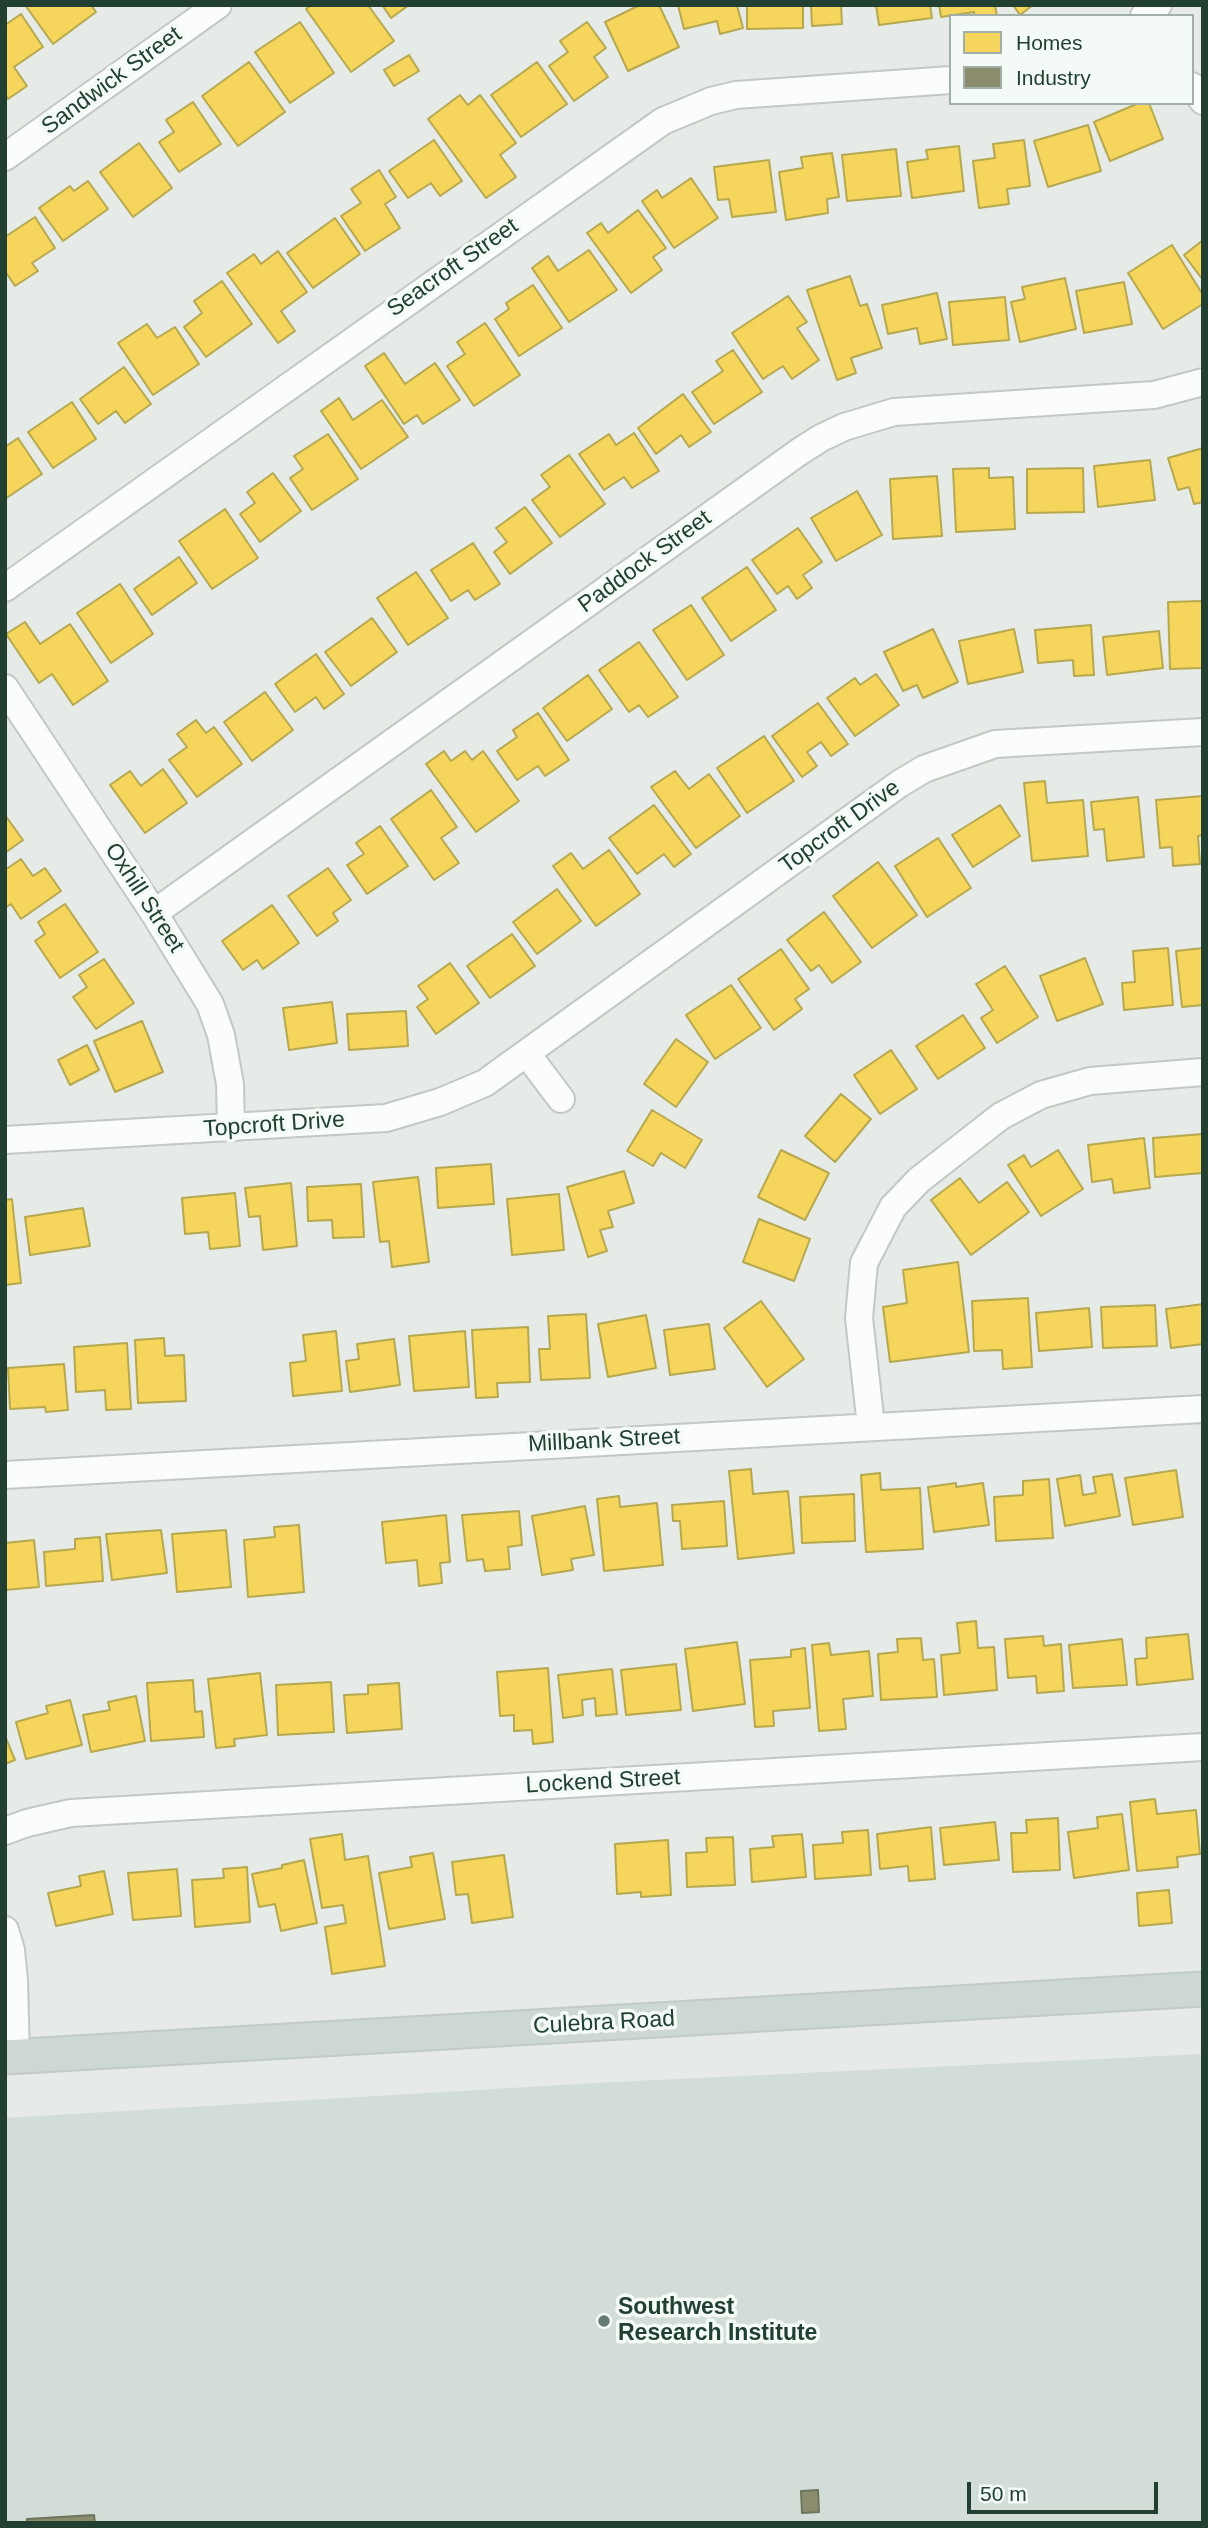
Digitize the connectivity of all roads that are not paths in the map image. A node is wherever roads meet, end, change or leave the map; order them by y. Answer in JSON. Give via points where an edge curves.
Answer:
{"nodes":[{"id":1,"x":218,"y":5,"type":"edge"},
{"id":2,"x":949,"y":80,"type":"edge"},
{"id":3,"x":5,"y":157,"type":"edge"},
{"id":4,"x":1203,"y":382,"type":"edge"},
{"id":5,"x":5,"y":588,"type":"edge"},
{"id":6,"x":5,"y":688,"type":"edge"},
{"id":7,"x":1203,"y":732,"type":"edge"},
{"id":8,"x":155,"y":914,"type":"junction"},
{"id":9,"x":527,"y":1054,"type":"junction"},
{"id":10,"x":1203,"y":1072,"type":"edge"},
{"id":11,"x":561,"y":1099,"type":"dead end"},
{"id":12,"x":231,"y":1128,"type":"junction"},
{"id":13,"x":5,"y":1140,"type":"edge"},
{"id":14,"x":1203,"y":1409,"type":"edge"},
{"id":15,"x":871,"y":1426,"type":"junction"},
{"id":16,"x":5,"y":1475,"type":"edge"},
{"id":17,"x":1203,"y":1747,"type":"edge"},
{"id":18,"x":5,"y":1831,"type":"edge"},
{"id":19,"x":5,"y":1930,"type":"edge"},
{"id":20,"x":1203,"y":1989,"type":"edge"},
{"id":21,"x":10,"y":2057,"type":"edge"}],
"edges":[{"from":1,"to":3,"type":"street","name":"Sandwick Street"},
{"from":2,"to":5,"type":"street","name":"Seacroft Street","via":[[736,94],[663,121]]},
{"from":4,"to":8,"type":"street","name":"Paddock Street","via":[[1154,395],[894,412],[821,438]]},
{"from":6,"to":8,"type":"street","name":"Oxhill Street"},
{"from":7,"to":9,"type":"street","name":"Topcroft Drive","via":[[995,744],[924,769]]},
{"from":8,"to":12,"type":"street","name":"Oxhill Street","via":[[210,1004],[230,1084]]},
{"from":9,"to":11,"type":"street"},
{"from":9,"to":12,"type":"street","name":"Topcroft Drive","via":[[485,1083],[386,1118]]},
{"from":10,"to":15,"type":"street","via":[[1090,1081],[1041,1095],[1001,1116],[919,1180],[893,1207],[864,1263],[859,1318]]},
{"from":12,"to":13,"type":"street","name":"Topcroft Drive"},
{"from":14,"to":15,"type":"street","name":"Millbank Street"},
{"from":15,"to":16,"type":"street","name":"Millbank Street"},
{"from":17,"to":18,"type":"street","name":"Lockend Street","via":[[71,1813]]},
{"from":19,"to":21,"type":"street","via":[[14,1980]]},
{"from":20,"to":21,"type":"main road","name":"Culebra Road"}]}
